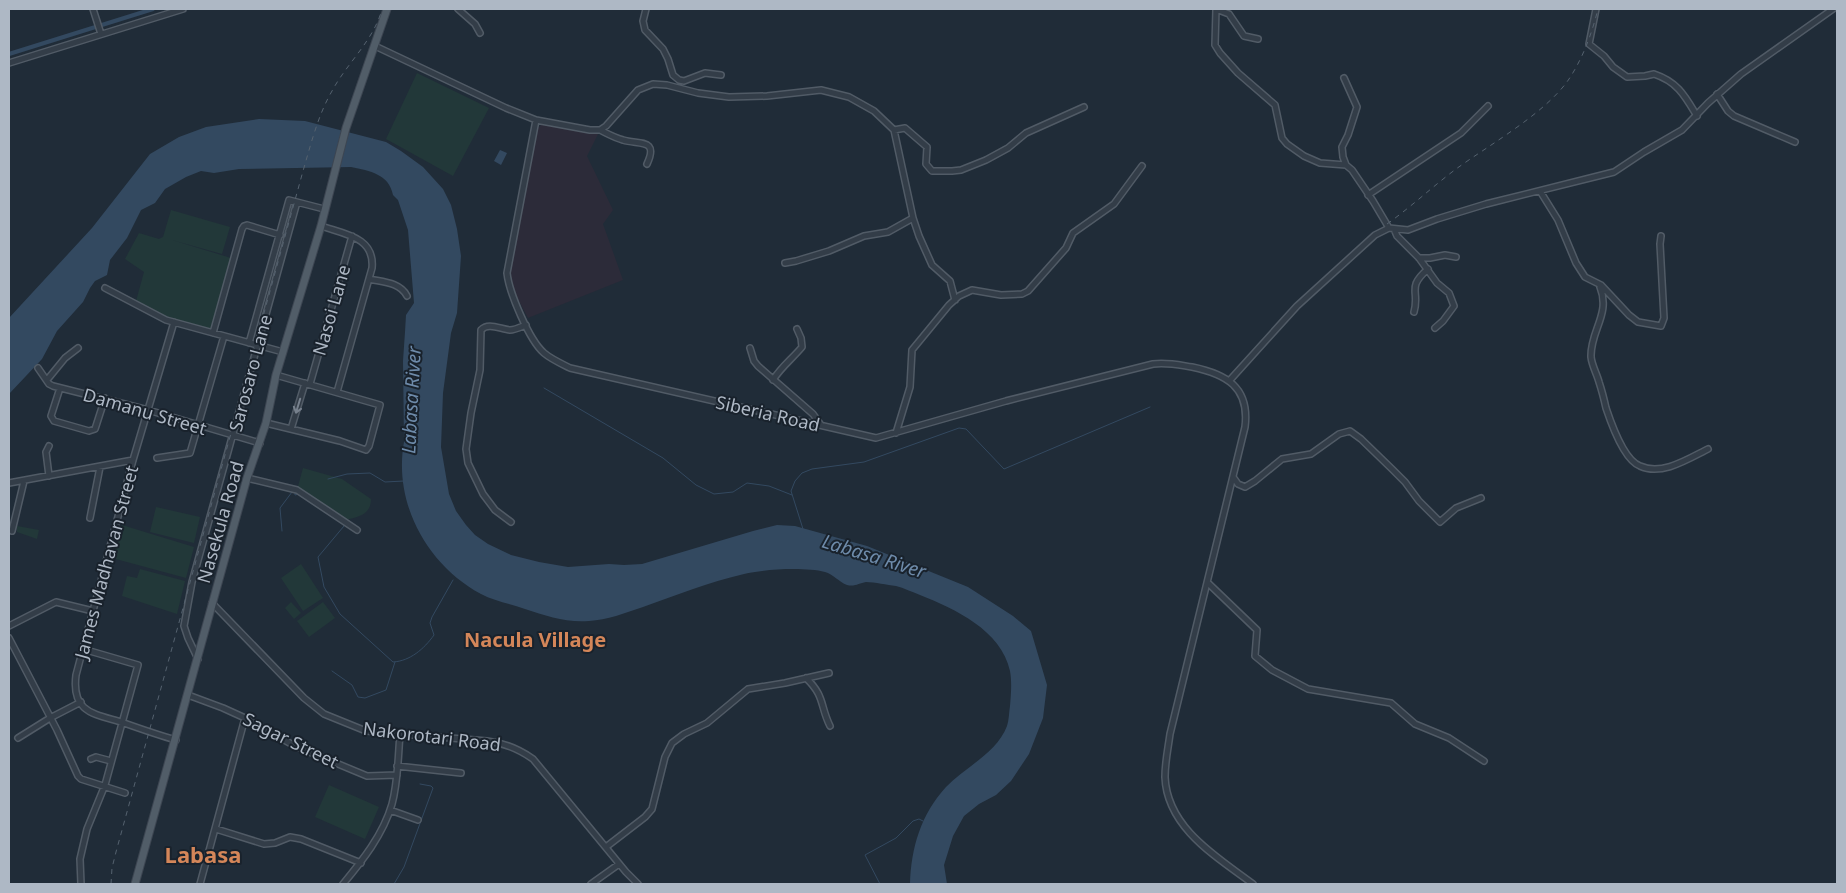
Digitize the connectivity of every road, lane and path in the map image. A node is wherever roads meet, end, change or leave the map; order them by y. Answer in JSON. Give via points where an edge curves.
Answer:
{"nodes":[{"id":1,"x":93,"y":9,"type":"edge"},
{"id":2,"x":183,"y":9,"type":"edge"},
{"id":3,"x":387,"y":9,"type":"edge"},
{"id":4,"x":458,"y":9,"type":"edge"},
{"id":5,"x":646,"y":9,"type":"edge"},
{"id":6,"x":1216,"y":9,"type":"edge"},
{"id":7,"x":1596,"y":9,"type":"edge"},
{"id":8,"x":1833,"y":9,"type":"edge"},
{"id":9,"x":101,"y":32,"type":"junction"},
{"id":10,"x":480,"y":33,"type":"dead end"},
{"id":11,"x":1258,"y":39,"type":"dead end"},
{"id":12,"x":375,"y":46,"type":"junction"},
{"id":13,"x":9,"y":64,"type":"edge"},
{"id":14,"x":721,"y":75,"type":"dead end"},
{"id":15,"x":1344,"y":78,"type":"dead end"},
{"id":16,"x":1717,"y":94,"type":"junction"},
{"id":17,"x":1488,"y":106,"type":"dead end"},
{"id":18,"x":1084,"y":107,"type":"dead end"},
{"id":19,"x":1697,"y":116,"type":"junction"},
{"id":20,"x":536,"y":120,"type":"junction"},
{"id":21,"x":600,"y":130,"type":"junction"},
{"id":22,"x":894,"y":130,"type":"junction"},
{"id":23,"x":1795,"y":142,"type":"dead end"},
{"id":24,"x":647,"y":164,"type":"dead end"},
{"id":25,"x":1346,"y":165,"type":"junction"},
{"id":26,"x":1142,"y":166,"type":"dead end"},
{"id":27,"x":1540,"y":191,"type":"junction"},
{"id":28,"x":1368,"y":194,"type":"junction"},
{"id":29,"x":296,"y":202,"type":"junction"},
{"id":30,"x":324,"y":209,"type":"junction"},
{"id":31,"x":913,"y":218,"type":"junction"},
{"id":32,"x":321,"y":226,"type":"junction"},
{"id":33,"x":1391,"y":228,"type":"junction"},
{"id":34,"x":280,"y":235,"type":"junction"},
{"id":35,"x":352,"y":236,"type":"junction"},
{"id":36,"x":1661,"y":236,"type":"dead end"},
{"id":37,"x":1456,"y":257,"type":"dead end"},
{"id":38,"x":1419,"y":258,"type":"junction"},
{"id":39,"x":785,"y":263,"type":"dead end"},
{"id":40,"x":1428,"y":269,"type":"junction"},
{"id":41,"x":369,"y":279,"type":"junction"},
{"id":42,"x":1599,"y":284,"type":"junction"},
{"id":43,"x":105,"y":288,"type":"dead end"},
{"id":44,"x":407,"y":296,"type":"dead end"},
{"id":45,"x":955,"y":300,"type":"junction"},
{"id":46,"x":1414,"y":312,"type":"dead end"},
{"id":47,"x":174,"y":322,"type":"junction"},
{"id":48,"x":526,"y":325,"type":"junction"},
{"id":49,"x":1435,"y":328,"type":"dead end"},
{"id":50,"x":797,"y":329,"type":"dead end"},
{"id":51,"x":213,"y":333,"type":"junction"},
{"id":52,"x":224,"y":336,"type":"junction"},
{"id":53,"x":249,"y":343,"type":"junction"},
{"id":54,"x":256,"y":345,"type":"junction"},
{"id":55,"x":78,"y":348,"type":"dead end"},
{"id":56,"x":750,"y":348,"type":"dead end"},
{"id":57,"x":283,"y":352,"type":"junction"},
{"id":58,"x":38,"y":368,"type":"dead end"},
{"id":59,"x":276,"y":375,"type":"junction"},
{"id":60,"x":47,"y":380,"type":"junction"},
{"id":61,"x":774,"y":380,"type":"junction"},
{"id":62,"x":1230,"y":380,"type":"junction"},
{"id":63,"x":308,"y":383,"type":"junction"},
{"id":64,"x":60,"y":388,"type":"junction"},
{"id":65,"x":337,"y":392,"type":"junction"},
{"id":66,"x":105,"y":398,"type":"junction"},
{"id":67,"x":148,"y":410,"type":"junction"},
{"id":68,"x":266,"y":423,"type":"junction"},
{"id":69,"x":198,"y":425,"type":"junction"},
{"id":70,"x":821,"y":425,"type":"junction"},
{"id":71,"x":291,"y":429,"type":"junction"},
{"id":72,"x":896,"y":433,"type":"junction"},
{"id":73,"x":233,"y":434,"type":"junction"},
{"id":74,"x":260,"y":443,"type":"junction"},
{"id":75,"x":49,"y":446,"type":"dead end"},
{"id":76,"x":1708,"y":449,"type":"dead end"},
{"id":77,"x":157,"y":458,"type":"dead end"},
{"id":78,"x":133,"y":460,"type":"junction"},
{"id":79,"x":100,"y":467,"type":"junction"},
{"id":80,"x":50,"y":476,"type":"junction"},
{"id":81,"x":1233,"y":476,"type":"junction"},
{"id":82,"x":247,"y":478,"type":"junction"},
{"id":83,"x":24,"y":480,"type":"junction"},
{"id":84,"x":9,"y":483,"type":"edge"},
{"id":85,"x":1481,"y":498,"type":"dead end"},
{"id":86,"x":90,"y":518,"type":"dead end"},
{"id":87,"x":511,"y":522,"type":"dead end"},
{"id":88,"x":357,"y":530,"type":"dead end"},
{"id":89,"x":12,"y":531,"type":"dead end"},
{"id":90,"x":1208,"y":583,"type":"junction"},
{"id":91,"x":212,"y":603,"type":"junction"},
{"id":92,"x":94,"y":611,"type":"junction"},
{"id":93,"x":9,"y":626,"type":"edge"},
{"id":94,"x":9,"y":638,"type":"edge"},
{"id":95,"x":83,"y":649,"type":"junction"},
{"id":96,"x":198,"y":659,"type":"junction"},
{"id":97,"x":829,"y":673,"type":"dead end"},
{"id":98,"x":806,"y":678,"type":"junction"},
{"id":99,"x":188,"y":695,"type":"junction"},
{"id":100,"x":80,"y":702,"type":"junction"},
{"id":101,"x":50,"y":718,"type":"junction"},
{"id":102,"x":246,"y":718,"type":"junction"},
{"id":103,"x":122,"y":723,"type":"junction"},
{"id":104,"x":830,"y":726,"type":"dead end"},
{"id":105,"x":400,"y":734,"type":"junction"},
{"id":106,"x":18,"y":738,"type":"dead end"},
{"id":107,"x":176,"y":740,"type":"junction"},
{"id":108,"x":91,"y":759,"type":"dead end"},
{"id":109,"x":1484,"y":760,"type":"dead end"},
{"id":110,"x":111,"y":762,"type":"junction"},
{"id":111,"x":397,"y":766,"type":"junction"},
{"id":112,"x":461,"y":773,"type":"dead end"},
{"id":113,"x":396,"y":775,"type":"junction"},
{"id":114,"x":105,"y":786,"type":"junction"},
{"id":115,"x":125,"y":793,"type":"dead end"},
{"id":116,"x":390,"y":810,"type":"junction"},
{"id":117,"x":418,"y":820,"type":"dead end"},
{"id":118,"x":216,"y":829,"type":"junction"},
{"id":119,"x":606,"y":848,"type":"junction"},
{"id":120,"x":361,"y":863,"type":"junction"},
{"id":121,"x":619,"y":864,"type":"junction"},
{"id":122,"x":81,"y":884,"type":"edge"},
{"id":123,"x":135,"y":884,"type":"edge"},
{"id":124,"x":200,"y":884,"type":"edge"},
{"id":125,"x":343,"y":884,"type":"edge"},
{"id":126,"x":590,"y":884,"type":"edge"},
{"id":127,"x":638,"y":884,"type":"edge"},
{"id":128,"x":1253,"y":884,"type":"edge"}],
"edges":[{"from":1,"to":9,"type":"street"},
{"from":2,"to":9,"type":"street"},
{"from":3,"to":12,"type":"main road","name":"Nasekula Road"},
{"from":4,"to":10,"type":"street"},
{"from":5,"to":14,"type":"street","via":[[645,30],[663,49],[673,75],[684,81],[705,73]]},
{"from":6,"to":11,"type":"street","via":[[1229,14],[1244,36]]},
{"from":6,"to":25,"type":"street","via":[[1215,44],[1238,73],[1275,105],[1284,141],[1320,163]]},
{"from":7,"to":19,"type":"street","via":[[1589,44],[1627,77],[1654,74],[1676,85]]},
{"from":8,"to":16,"type":"street"},
{"from":9,"to":13,"type":"street"},
{"from":12,"to":20,"type":"street"},
{"from":12,"to":30,"type":"main road","name":"Nasekula Road","via":[[346,128]]},
{"from":15,"to":25,"type":"street","via":[[1357,107],[1342,147]]},
{"from":16,"to":19,"type":"street"},
{"from":16,"to":23,"type":"street","via":[[1734,116]]},
{"from":17,"to":28,"type":"street","via":[[1462,133]]},
{"from":18,"to":22,"type":"street","via":[[1026,133],[986,160],[952,171],[929,169],[926,164],[927,147],[905,128]]},
{"from":19,"to":27,"type":"street","via":[[1682,130],[1614,172]]},
{"from":20,"to":21,"type":"street"},
{"from":20,"to":48,"type":"street","name":"Siberia Road","via":[[507,272],[508,285]]},
{"from":21,"to":22,"type":"street","via":[[614,119],[638,90],[653,84],[729,97],[821,90],[833,92],[874,111]]},
{"from":21,"to":24,"type":"street","via":[[624,141],[649,146],[651,156]]},
{"from":22,"to":31,"type":"street"},
{"from":25,"to":28,"type":"street"},
{"from":26,"to":45,"type":"street","via":[[1114,204],[1073,233],[1066,248],[1028,291],[1001,295],[972,290]]},
{"from":27,"to":33,"type":"street","via":[[1408,230]]},
{"from":27,"to":42,"type":"street","via":[[1558,220],[1581,272]]},
{"from":28,"to":33,"type":"street"},
{"from":29,"to":30,"type":"street"},
{"from":29,"to":34,"type":"street","via":[[289,200]]},
{"from":29,"to":54,"type":"street","name":"Sarosaro Lane"},
{"from":30,"to":32,"type":"main road","name":"Nasekula Road"},
{"from":31,"to":39,"type":"street","via":[[888,232],[864,236],[830,251]]},
{"from":31,"to":45,"type":"street","via":[[927,256],[950,281]]},
{"from":32,"to":35,"type":"street"},
{"from":32,"to":57,"type":"main road","name":"Nasekula Road"},
{"from":33,"to":38,"type":"street"},
{"from":33,"to":62,"type":"street","via":[[1374,235],[1326,277]]},
{"from":34,"to":51,"type":"street","via":[[244,226]]},
{"from":34,"to":53,"type":"street"},
{"from":35,"to":41,"type":"street","via":[[361,240],[373,260]]},
{"from":35,"to":63,"type":"street","name":"Nasoi Lane"},
{"from":36,"to":42,"type":"street","via":[[1664,318],[1660,326],[1638,322]]},
{"from":37,"to":38,"type":"street"},
{"from":38,"to":40,"type":"street"},
{"from":40,"to":46,"type":"street","via":[[1415,284]]},
{"from":40,"to":49,"type":"street","via":[[1454,303],[1452,311]]},
{"from":41,"to":44,"type":"street","via":[[402,288]]},
{"from":41,"to":65,"type":"street"},
{"from":42,"to":76,"type":"street","via":[[1603,312],[1592,360],[1620,444],[1638,466],[1659,469],[1682,463]]},
{"from":43,"to":47,"type":"street"},
{"from":45,"to":72,"type":"street","via":[[912,350],[910,387]]},
{"from":47,"to":51,"type":"street"},
{"from":47,"to":67,"type":"street","name":"James Madhavan Street"},
{"from":48,"to":70,"type":"street","name":"Siberia Road","via":[[543,352],[570,368]]},
{"from":48,"to":87,"type":"street","via":[[508,330],[489,326],[481,330],[480,370],[466,449],[468,463],[483,494],[495,510]]},
{"from":50,"to":61,"type":"street","via":[[802,347],[784,363]]},
{"from":51,"to":52,"type":"street"},
{"from":52,"to":53,"type":"street"},
{"from":52,"to":69,"type":"street"},
{"from":53,"to":54,"type":"street"},
{"from":54,"to":57,"type":"street"},
{"from":54,"to":73,"type":"street","name":"Sarosaro Lane"},
{"from":55,"to":60,"type":"street"},
{"from":56,"to":61,"type":"street","via":[[754,361]]},
{"from":57,"to":59,"type":"main road","name":"Nasekula Road"},
{"from":58,"to":60,"type":"street","name":"Damanu Street"},
{"from":59,"to":63,"type":"street"},
{"from":59,"to":68,"type":"main road","name":"Nasekula Road"},
{"from":60,"to":64,"type":"street","name":"Damanu Street"},
{"from":61,"to":70,"type":"street"},
{"from":62,"to":72,"type":"street","name":"Siberia Road","via":[[1205,370],[1153,364]]},
{"from":62,"to":81,"type":"street","via":[[1241,396],[1246,419]]},
{"from":63,"to":65,"type":"street"},
{"from":63,"to":71,"type":"street","name":"Nasoi Lane","one_way":true},
{"from":64,"to":66,"type":"street","name":"Damanu Street"},
{"from":64,"to":66,"type":"street","via":[[52,419],[89,431],[95,429]]},
{"from":65,"to":71,"type":"street","via":[[380,405],[366,450]]},
{"from":66,"to":67,"type":"street","name":"Damanu Street"},
{"from":67,"to":69,"type":"street","name":"Damanu Street"},
{"from":67,"to":78,"type":"street","name":"James Madhavan Street"},
{"from":68,"to":71,"type":"street"},
{"from":68,"to":74,"type":"main road","name":"Nasekula Road"},
{"from":69,"to":73,"type":"street","name":"Damanu Street"},
{"from":69,"to":77,"type":"street","via":[[190,453]]},
{"from":70,"to":72,"type":"street","name":"Siberia Road","via":[[876,438]]},
{"from":73,"to":74,"type":"street","name":"Damanu Street"},
{"from":73,"to":96,"type":"street","name":"Sarosaro Lane","via":[[192,582],[184,626]]},
{"from":74,"to":82,"type":"main road","name":"Nasekula Road"},
{"from":75,"to":80,"type":"street","via":[[46,452]]},
{"from":78,"to":79,"type":"street"},
{"from":78,"to":92,"type":"street","name":"James Madhavan Street"},
{"from":79,"to":80,"type":"street"},
{"from":79,"to":86,"type":"street"},
{"from":80,"to":83,"type":"street"},
{"from":81,"to":85,"type":"street","via":[[1238,484],[1245,487],[1282,459],[1311,454],[1339,434],[1350,432],[1399,475],[1440,522],[1456,508]]},
{"from":81,"to":90,"type":"street"},
{"from":82,"to":88,"type":"street","via":[[297,490]]},
{"from":82,"to":91,"type":"main road","name":"Nasekula Road"},
{"from":83,"to":84,"type":"street"},
{"from":83,"to":89,"type":"street"},
{"from":90,"to":109,"type":"street","via":[[1257,630],[1255,656],[1272,670],[1308,689],[1391,703],[1415,724],[1449,738]]},
{"from":90,"to":128,"type":"street","via":[[1170,734],[1165,779],[1174,810],[1189,833]]},
{"from":91,"to":96,"type":"main road","name":"Nasekula Road"},
{"from":91,"to":105,"type":"street","name":"Nakorotari Road","via":[[324,714],[354,727]]},
{"from":92,"to":93,"type":"street","via":[[56,602]]},
{"from":92,"to":95,"type":"street","name":"James Madhavan Street"},
{"from":94,"to":101,"type":"street"},
{"from":95,"to":100,"type":"street","name":"James Madhavan Street","via":[[74,686]]},
{"from":95,"to":103,"type":"street","via":[[138,665]]},
{"from":96,"to":99,"type":"main road","name":"Nasekula Road"},
{"from":97,"to":98,"type":"street"},
{"from":98,"to":104,"type":"street","via":[[822,698]]},
{"from":98,"to":119,"type":"street","via":[[748,689],[712,719],[672,743],[665,757],[652,809]]},
{"from":99,"to":102,"type":"street","name":"Sagar Street"},
{"from":99,"to":107,"type":"main road","name":"Nasekula Road"},
{"from":100,"to":101,"type":"street"},
{"from":100,"to":103,"type":"street","via":[[97,716]]},
{"from":101,"to":106,"type":"street"},
{"from":101,"to":114,"type":"street","via":[[78,776]]},
{"from":102,"to":113,"type":"street","name":"Sagar Street","via":[[295,746],[367,776]]},
{"from":102,"to":118,"type":"street"},
{"from":103,"to":107,"type":"street"},
{"from":103,"to":110,"type":"street"},
{"from":105,"to":111,"type":"street"},
{"from":105,"to":119,"type":"street","name":"Nakorotari Road","via":[[487,740],[515,747],[533,760]]},
{"from":107,"to":123,"type":"main road","name":"Nasekula Road"},
{"from":108,"to":110,"type":"street","via":[[96,757]]},
{"from":110,"to":114,"type":"street"},
{"from":111,"to":112,"type":"street"},
{"from":111,"to":113,"type":"street"},
{"from":113,"to":116,"type":"street"},
{"from":114,"to":115,"type":"street"},
{"from":114,"to":122,"type":"street","via":[[87,828],[80,860]]},
{"from":116,"to":117,"type":"street"},
{"from":116,"to":120,"type":"street"},
{"from":118,"to":120,"type":"street","via":[[264,844],[290,837],[301,839]]},
{"from":118,"to":124,"type":"street"},
{"from":119,"to":121,"type":"street","name":"Nakorotari Road"},
{"from":120,"to":125,"type":"street"},
{"from":121,"to":126,"type":"street"},
{"from":121,"to":127,"type":"street","name":"Nakorotari Road"}]}
